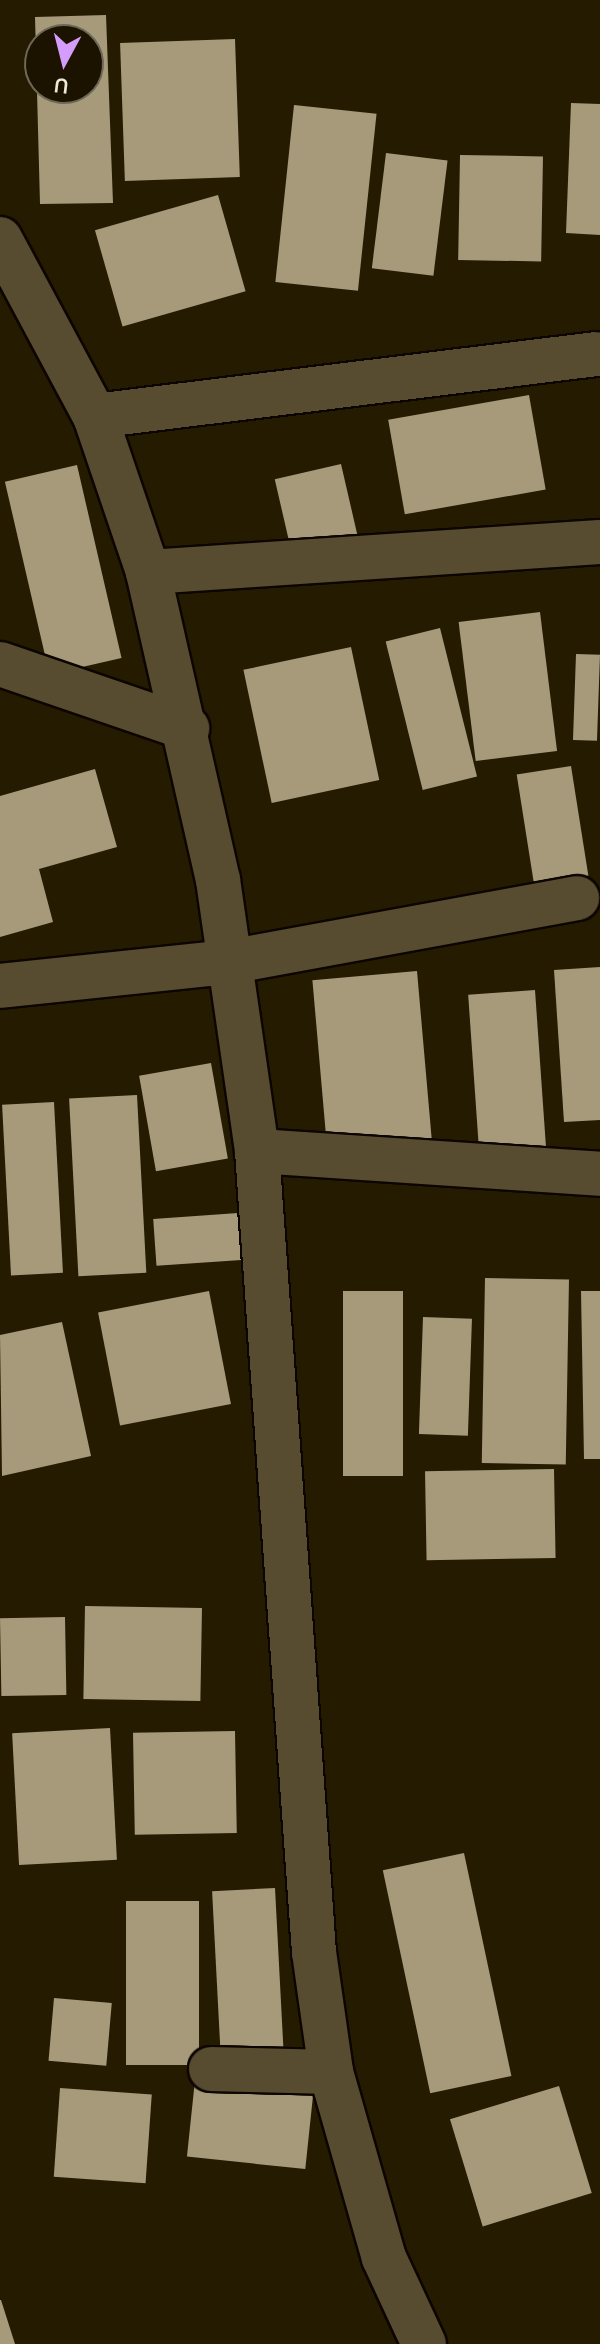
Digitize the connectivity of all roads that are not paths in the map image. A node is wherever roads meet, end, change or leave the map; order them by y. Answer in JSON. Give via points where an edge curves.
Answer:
{"nodes":[{"id":1,"x":0,"y":239,"type":"edge"},
{"id":2,"x":596,"y":354,"type":"dead end"},
{"id":3,"x":95,"y":416,"type":"junction"},
{"id":4,"x":600,"y":542,"type":"edge"},
{"id":5,"x":148,"y":572,"type":"junction"},
{"id":6,"x":0,"y":664,"type":"edge"},
{"id":7,"x":187,"y":728,"type":"junction"},
{"id":8,"x":577,"y":898,"type":"dead end"},
{"id":9,"x":229,"y":962,"type":"junction"},
{"id":10,"x":0,"y":986,"type":"edge"},
{"id":11,"x":257,"y":1151,"type":"junction"},
{"id":12,"x":600,"y":1174,"type":"edge"},
{"id":13,"x":211,"y":2069,"type":"dead end"},
{"id":14,"x":331,"y":2072,"type":"junction"},
{"id":15,"x":424,"y":2344,"type":"edge"}],
"edges":[{"from":1,"to":3,"type":"street"},
{"from":2,"to":3,"type":"street"},
{"from":3,"to":5,"type":"street"},
{"from":4,"to":5,"type":"street"},
{"from":5,"to":7,"type":"street"},
{"from":6,"to":7,"type":"street"},
{"from":7,"to":9,"type":"street"},
{"from":8,"to":9,"type":"street"},
{"from":9,"to":10,"type":"street"},
{"from":9,"to":11,"type":"street"},
{"from":11,"to":12,"type":"street"},
{"from":11,"to":14,"type":"street","via":[[314,1952]]},
{"from":13,"to":14,"type":"street"},
{"from":14,"to":15,"type":"street","via":[[384,2258]]}]}
